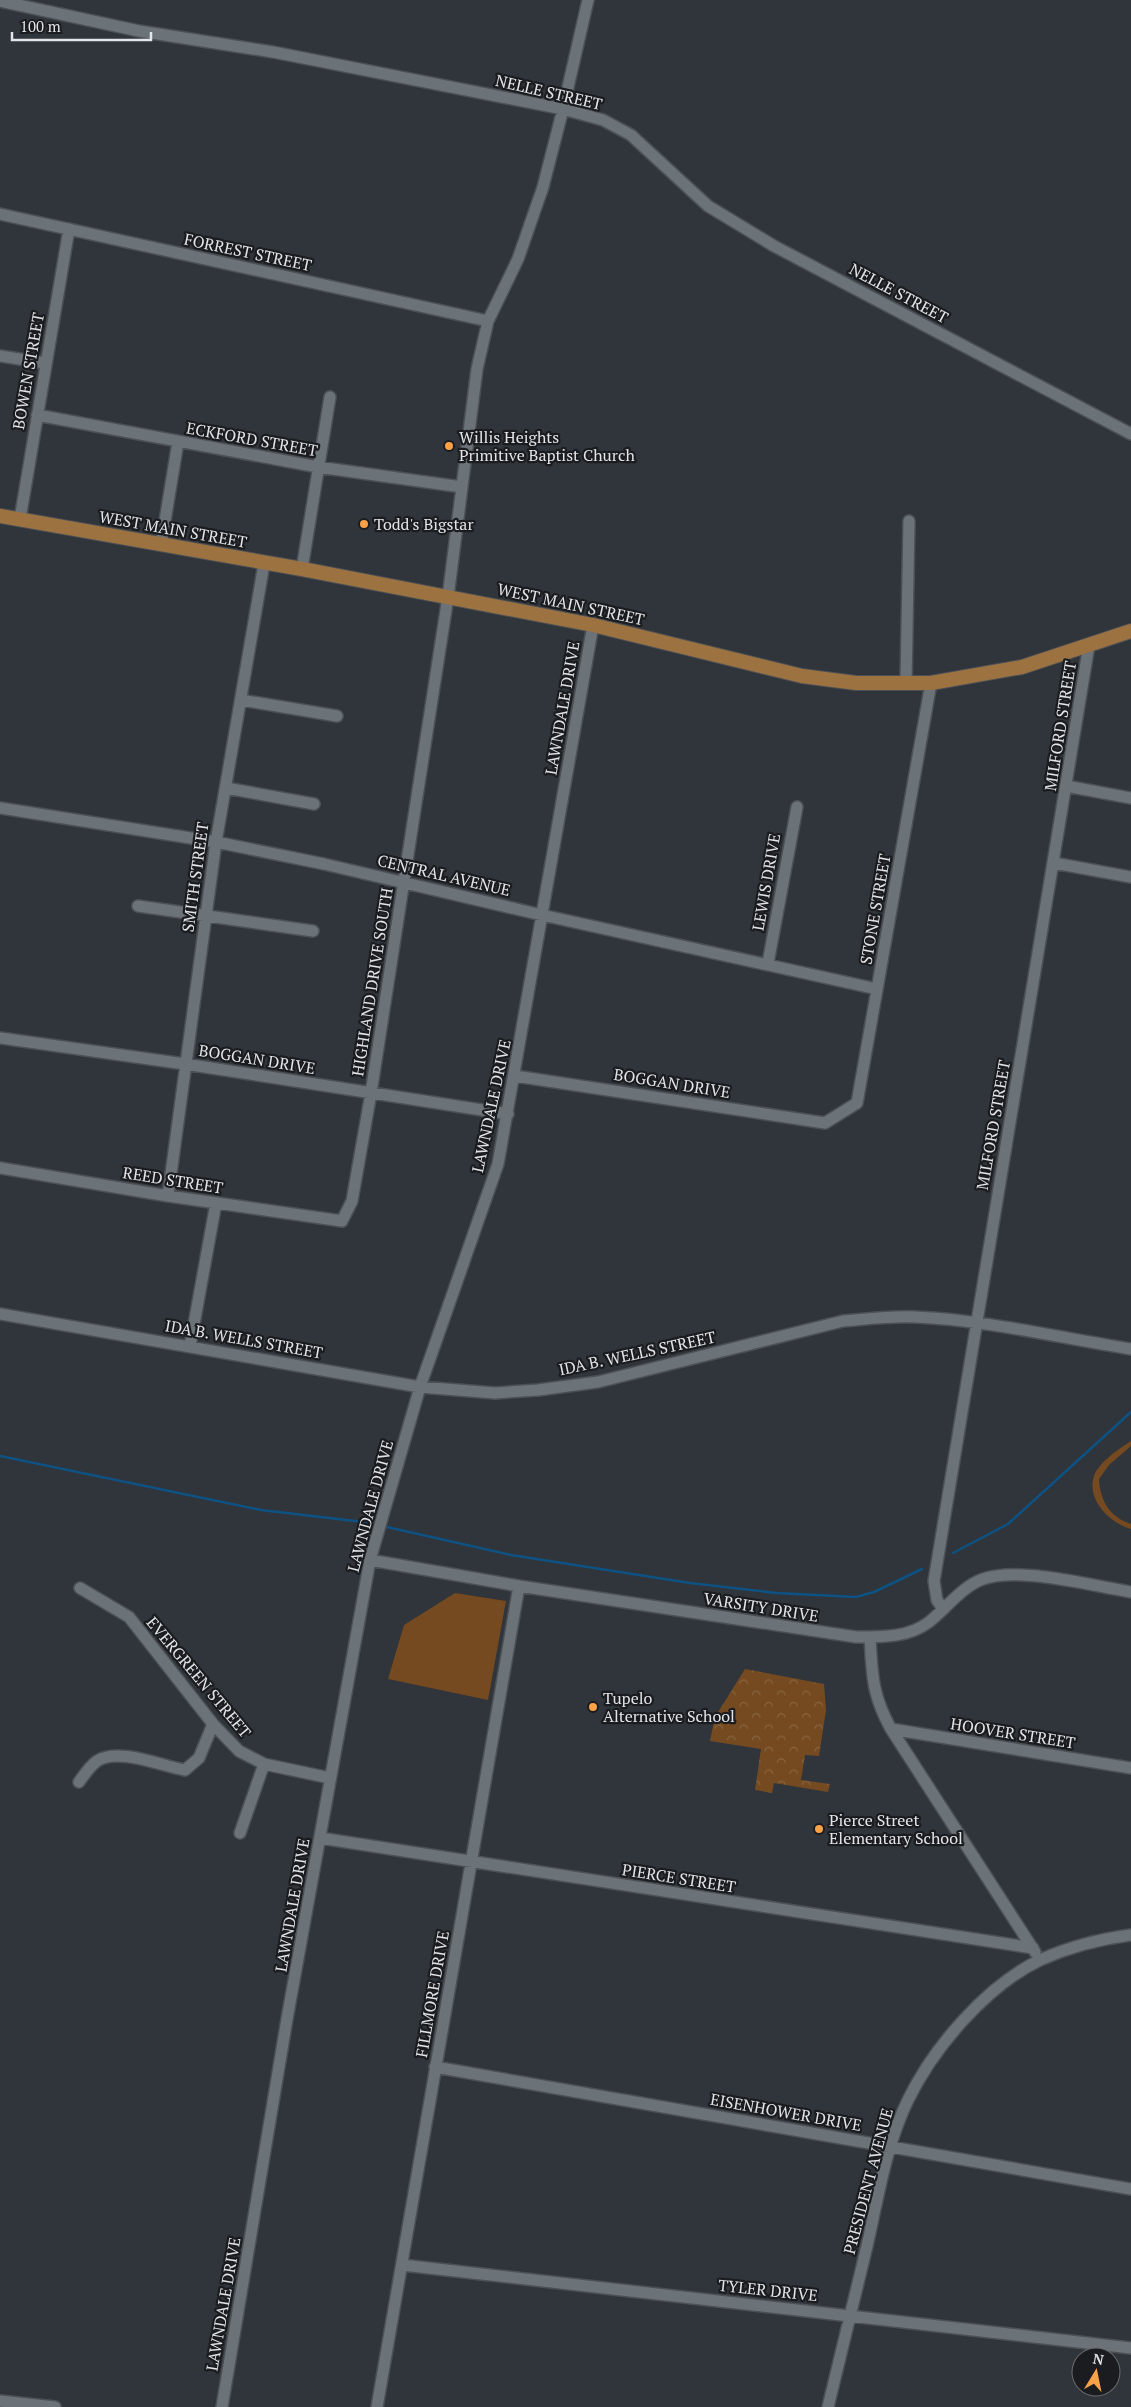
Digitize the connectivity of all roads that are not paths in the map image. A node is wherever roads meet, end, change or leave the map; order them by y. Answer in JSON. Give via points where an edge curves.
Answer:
{"nodes":[{"id":1,"x":588,"y":0,"type":"edge"},
{"id":2,"x":0,"y":1,"type":"edge"},
{"id":3,"x":564,"y":109,"type":"junction"},
{"id":4,"x":0,"y":214,"type":"edge"},
{"id":5,"x":69,"y":229,"type":"junction"},
{"id":6,"x":488,"y":321,"type":"junction"},
{"id":7,"x":0,"y":356,"type":"edge"},
{"id":8,"x":45,"y":363,"type":"junction"},
{"id":9,"x":330,"y":397,"type":"dead end"},
{"id":10,"x":37,"y":415,"type":"junction"},
{"id":11,"x":1131,"y":434,"type":"edge"},
{"id":12,"x":178,"y":442,"type":"junction"},
{"id":13,"x":318,"y":467,"type":"junction"},
{"id":14,"x":462,"y":487,"type":"junction"},
{"id":15,"x":0,"y":516,"type":"edge"},
{"id":16,"x":20,"y":519,"type":"junction"},
{"id":17,"x":909,"y":520,"type":"dead end"},
{"id":18,"x":160,"y":544,"type":"junction"},
{"id":19,"x":264,"y":564,"type":"junction"},
{"id":20,"x":302,"y":570,"type":"junction"},
{"id":21,"x":448,"y":598,"type":"junction"},
{"id":22,"x":593,"y":625,"type":"junction"},
{"id":23,"x":1131,"y":631,"type":"edge"},
{"id":24,"x":1089,"y":646,"type":"junction"},
{"id":25,"x":931,"y":683,"type":"junction"},
{"id":26,"x":906,"y":684,"type":"junction"},
{"id":27,"x":240,"y":700,"type":"junction"},
{"id":28,"x":337,"y":716,"type":"dead end"},
{"id":29,"x":1066,"y":786,"type":"junction"},
{"id":30,"x":226,"y":788,"type":"junction"},
{"id":31,"x":1131,"y":798,"type":"edge"},
{"id":32,"x":314,"y":804,"type":"dead end"},
{"id":33,"x":797,"y":807,"type":"dead end"},
{"id":34,"x":0,"y":808,"type":"edge"},
{"id":35,"x":216,"y":842,"type":"junction"},
{"id":36,"x":1054,"y":863,"type":"junction"},
{"id":37,"x":1131,"y":877,"type":"edge"},
{"id":38,"x":404,"y":883,"type":"junction"},
{"id":39,"x":138,"y":906,"type":"dead end"},
{"id":40,"x":542,"y":915,"type":"junction"},
{"id":41,"x":206,"y":917,"type":"junction"},
{"id":42,"x":313,"y":931,"type":"dead end"},
{"id":43,"x":768,"y":963,"type":"junction"},
{"id":44,"x":877,"y":989,"type":"junction"},
{"id":45,"x":0,"y":1038,"type":"edge"},
{"id":46,"x":185,"y":1064,"type":"junction"},
{"id":47,"x":515,"y":1076,"type":"junction"},
{"id":48,"x":371,"y":1093,"type":"junction"},
{"id":49,"x":508,"y":1114,"type":"junction"},
{"id":50,"x":825,"y":1123,"type":"joint"},
{"id":51,"x":0,"y":1168,"type":"edge"},
{"id":52,"x":168,"y":1196,"type":"junction"},
{"id":53,"x":216,"y":1203,"type":"junction"},
{"id":54,"x":342,"y":1221,"type":"joint"},
{"id":55,"x":0,"y":1314,"type":"edge"},
{"id":56,"x":977,"y":1324,"type":"junction"},
{"id":57,"x":190,"y":1346,"type":"junction"},
{"id":58,"x":1131,"y":1349,"type":"edge"},
{"id":59,"x":420,"y":1387,"type":"junction"},
{"id":60,"x":370,"y":1560,"type":"junction"},
{"id":61,"x":519,"y":1586,"type":"junction"},
{"id":62,"x":80,"y":1588,"type":"dead end"},
{"id":63,"x":1131,"y":1592,"type":"edge"},
{"id":64,"x":943,"y":1609,"type":"junction"},
{"id":65,"x":870,"y":1637,"type":"junction"},
{"id":66,"x":213,"y":1724,"type":"junction"},
{"id":67,"x":891,"y":1729,"type":"junction"},
{"id":68,"x":264,"y":1764,"type":"junction"},
{"id":69,"x":1131,"y":1768,"type":"edge"},
{"id":70,"x":330,"y":1778,"type":"junction"},
{"id":71,"x":78,"y":1782,"type":"dead end"},
{"id":72,"x":240,"y":1833,"type":"dead end"},
{"id":73,"x":320,"y":1838,"type":"junction"},
{"id":74,"x":471,"y":1863,"type":"junction"},
{"id":75,"x":1131,"y":1935,"type":"edge"},
{"id":76,"x":1032,"y":1948,"type":"junction"},
{"id":77,"x":1040,"y":1960,"type":"junction"},
{"id":78,"x":435,"y":2068,"type":"junction"},
{"id":79,"x":891,"y":2147,"type":"junction"},
{"id":80,"x":1131,"y":2189,"type":"edge"},
{"id":81,"x":402,"y":2266,"type":"junction"},
{"id":82,"x":850,"y":2315,"type":"junction"},
{"id":83,"x":1131,"y":2348,"type":"edge"},
{"id":84,"x":0,"y":2401,"type":"edge"},
{"id":85,"x":55,"y":2407,"type":"edge"},
{"id":86,"x":222,"y":2407,"type":"edge"},
{"id":87,"x":377,"y":2407,"type":"edge"},
{"id":88,"x":828,"y":2407,"type":"edge"}],
"edges":[{"from":1,"to":3,"type":"street","name":"HIGHLAND DRIVE SOUTH"},
{"from":2,"to":3,"type":"street","name":"NELLE STREET","via":[[139,31],[273,52]]},
{"from":3,"to":6,"type":"street","name":"HIGHLAND DRIVE SOUTH","via":[[543,187],[518,259]]},
{"from":3,"to":11,"type":"street","name":"NELLE STREET","via":[[603,120],[631,135],[708,206],[774,246]]},
{"from":4,"to":5,"type":"street","name":"FORREST STREET"},
{"from":5,"to":6,"type":"street","name":"FORREST STREET"},
{"from":5,"to":8,"type":"street","name":"BOWEN STREET"},
{"from":6,"to":14,"type":"street","name":"HIGHLAND DRIVE SOUTH","via":[[477,369]]},
{"from":7,"to":8,"type":"street"},
{"from":8,"to":10,"type":"street","name":"BOWEN STREET"},
{"from":9,"to":13,"type":"street"},
{"from":10,"to":12,"type":"street","name":"ECKFORD STREET"},
{"from":10,"to":16,"type":"street","name":"BOWEN STREET"},
{"from":12,"to":13,"type":"street","name":"ECKFORD STREET"},
{"from":12,"to":18,"type":"street"},
{"from":13,"to":14,"type":"street","name":"ECKFORD STREET"},
{"from":13,"to":20,"type":"street"},
{"from":14,"to":21,"type":"street","name":"HIGHLAND DRIVE SOUTH"},
{"from":15,"to":16,"type":"main road","name":"WEST MAIN STREET"},
{"from":16,"to":18,"type":"main road","name":"WEST MAIN STREET"},
{"from":17,"to":26,"type":"street"},
{"from":18,"to":19,"type":"main road","name":"WEST MAIN STREET"},
{"from":19,"to":20,"type":"main road","name":"WEST MAIN STREET"},
{"from":19,"to":27,"type":"street","name":"SMITH STREET"},
{"from":20,"to":21,"type":"main road","name":"WEST MAIN STREET"},
{"from":21,"to":22,"type":"main road","name":"WEST MAIN STREET"},
{"from":21,"to":38,"type":"street","name":"HIGHLAND DRIVE SOUTH"},
{"from":22,"to":26,"type":"main road","name":"WEST MAIN STREET","via":[[802,676],[856,683]]},
{"from":22,"to":40,"type":"street","name":"LAWNDALE DRIVE"},
{"from":23,"to":24,"type":"main road","name":"WEST MAIN STREET"},
{"from":24,"to":25,"type":"main road","name":"WEST MAIN STREET","via":[[1022,667]]},
{"from":24,"to":29,"type":"street","name":"MILFORD STREET"},
{"from":25,"to":26,"type":"main road","name":"WEST MAIN STREET"},
{"from":25,"to":44,"type":"street","name":"STONE STREET"},
{"from":27,"to":28,"type":"street"},
{"from":27,"to":30,"type":"street","name":"SMITH STREET"},
{"from":29,"to":31,"type":"street"},
{"from":29,"to":36,"type":"street","name":"MILFORD STREET"},
{"from":30,"to":32,"type":"street"},
{"from":30,"to":35,"type":"street","name":"SMITH STREET"},
{"from":33,"to":43,"type":"street","name":"LEWIS DRIVE"},
{"from":34,"to":35,"type":"street","name":"CENTRAL AVENUE"},
{"from":35,"to":38,"type":"street","name":"CENTRAL AVENUE"},
{"from":35,"to":41,"type":"street","name":"SMITH STREET"},
{"from":36,"to":37,"type":"street"},
{"from":36,"to":56,"type":"street","name":"MILFORD STREET"},
{"from":38,"to":40,"type":"street","name":"CENTRAL AVENUE"},
{"from":38,"to":48,"type":"street","name":"HIGHLAND DRIVE SOUTH"},
{"from":39,"to":41,"type":"street"},
{"from":40,"to":43,"type":"street","name":"CENTRAL AVENUE"},
{"from":40,"to":47,"type":"street","name":"LAWNDALE DRIVE"},
{"from":41,"to":42,"type":"street"},
{"from":41,"to":46,"type":"street","name":"SMITH STREET"},
{"from":43,"to":44,"type":"street","name":"CENTRAL AVENUE"},
{"from":44,"to":50,"type":"street","name":"STONE STREET","via":[[857,1103]]},
{"from":45,"to":46,"type":"street","name":"BOGGAN DRIVE"},
{"from":46,"to":48,"type":"street","name":"BOGGAN DRIVE"},
{"from":46,"to":52,"type":"street","name":"SMITH STREET"},
{"from":47,"to":49,"type":"street","name":"LAWNDALE DRIVE"},
{"from":47,"to":50,"type":"street","name":"BOGGAN DRIVE"},
{"from":48,"to":49,"type":"street","name":"BOGGAN DRIVE"},
{"from":48,"to":54,"type":"street","name":"HIGHLAND DRIVE SOUTH","via":[[352,1201]]},
{"from":49,"to":59,"type":"street","name":"LAWNDALE DRIVE","via":[[498,1164]]},
{"from":51,"to":52,"type":"street","name":"REED STREET"},
{"from":52,"to":53,"type":"street","name":"REED STREET"},
{"from":53,"to":54,"type":"street","name":"REED STREET"},
{"from":53,"to":57,"type":"street"},
{"from":55,"to":57,"type":"street","name":"IDA B. WELLS STREET"},
{"from":56,"to":58,"type":"street","name":"IDA B. WELLS STREET"},
{"from":56,"to":59,"type":"street","name":"IDA B. WELLS STREET","via":[[914,1317],[843,1321],[598,1382],[495,1393]]},
{"from":56,"to":64,"type":"street","name":"MILFORD STREET","via":[[934,1581],[937,1600]]},
{"from":57,"to":59,"type":"street","name":"IDA B. WELLS STREET"},
{"from":59,"to":60,"type":"street","name":"LAWNDALE DRIVE"},
{"from":60,"to":61,"type":"street","name":"VARSITY DRIVE"},
{"from":60,"to":70,"type":"street","name":"LAWNDALE DRIVE"},
{"from":61,"to":65,"type":"street","name":"VARSITY DRIVE"},
{"from":61,"to":74,"type":"street","name":"FILLMORE DRIVE"},
{"from":62,"to":66,"type":"street","name":"EVERGREEN STREET","via":[[129,1617]]},
{"from":63,"to":64,"type":"street","name":"VARSITY DRIVE","via":[[1008,1574],[982,1579]]},
{"from":64,"to":65,"type":"street","name":"VARSITY DRIVE","via":[[918,1629],[902,1635]]},
{"from":65,"to":67,"type":"street","via":[[873,1686],[878,1706]]},
{"from":66,"to":68,"type":"street","name":"EVERGREEN STREET","via":[[240,1751]]},
{"from":66,"to":71,"type":"street","via":[[199,1758],[185,1770],[123,1755],[107,1756],[96,1761]]},
{"from":67,"to":69,"type":"street","name":"HOOVER STREET"},
{"from":67,"to":76,"type":"street"},
{"from":68,"to":70,"type":"street","name":"EVERGREEN STREET"},
{"from":68,"to":72,"type":"street"},
{"from":70,"to":73,"type":"street","name":"LAWNDALE DRIVE"},
{"from":73,"to":74,"type":"street","name":"PIERCE STREET"},
{"from":73,"to":86,"type":"street","name":"LAWNDALE DRIVE"},
{"from":74,"to":76,"type":"street","name":"PIERCE STREET"},
{"from":74,"to":78,"type":"street","name":"FILLMORE DRIVE"},
{"from":75,"to":77,"type":"street","name":"PRESIDENT AVENUE","via":[[1098,1940]]},
{"from":76,"to":77,"type":"street"},
{"from":77,"to":79,"type":"street","name":"PRESIDENT AVENUE","via":[[1004,1983],[963,2020],[934,2054],[907,2101]]},
{"from":78,"to":79,"type":"street","name":"EISENHOWER DRIVE"},
{"from":78,"to":81,"type":"street","name":"FILLMORE DRIVE"},
{"from":79,"to":80,"type":"street","name":"EISENHOWER DRIVE"},
{"from":79,"to":82,"type":"street","name":"PRESIDENT AVENUE"},
{"from":81,"to":82,"type":"street","name":"TYLER DRIVE"},
{"from":81,"to":87,"type":"street","name":"FILLMORE DRIVE"},
{"from":82,"to":83,"type":"street","name":"TYLER DRIVE"},
{"from":82,"to":88,"type":"street","name":"PRESIDENT AVENUE"},
{"from":84,"to":85,"type":"street"}]}
